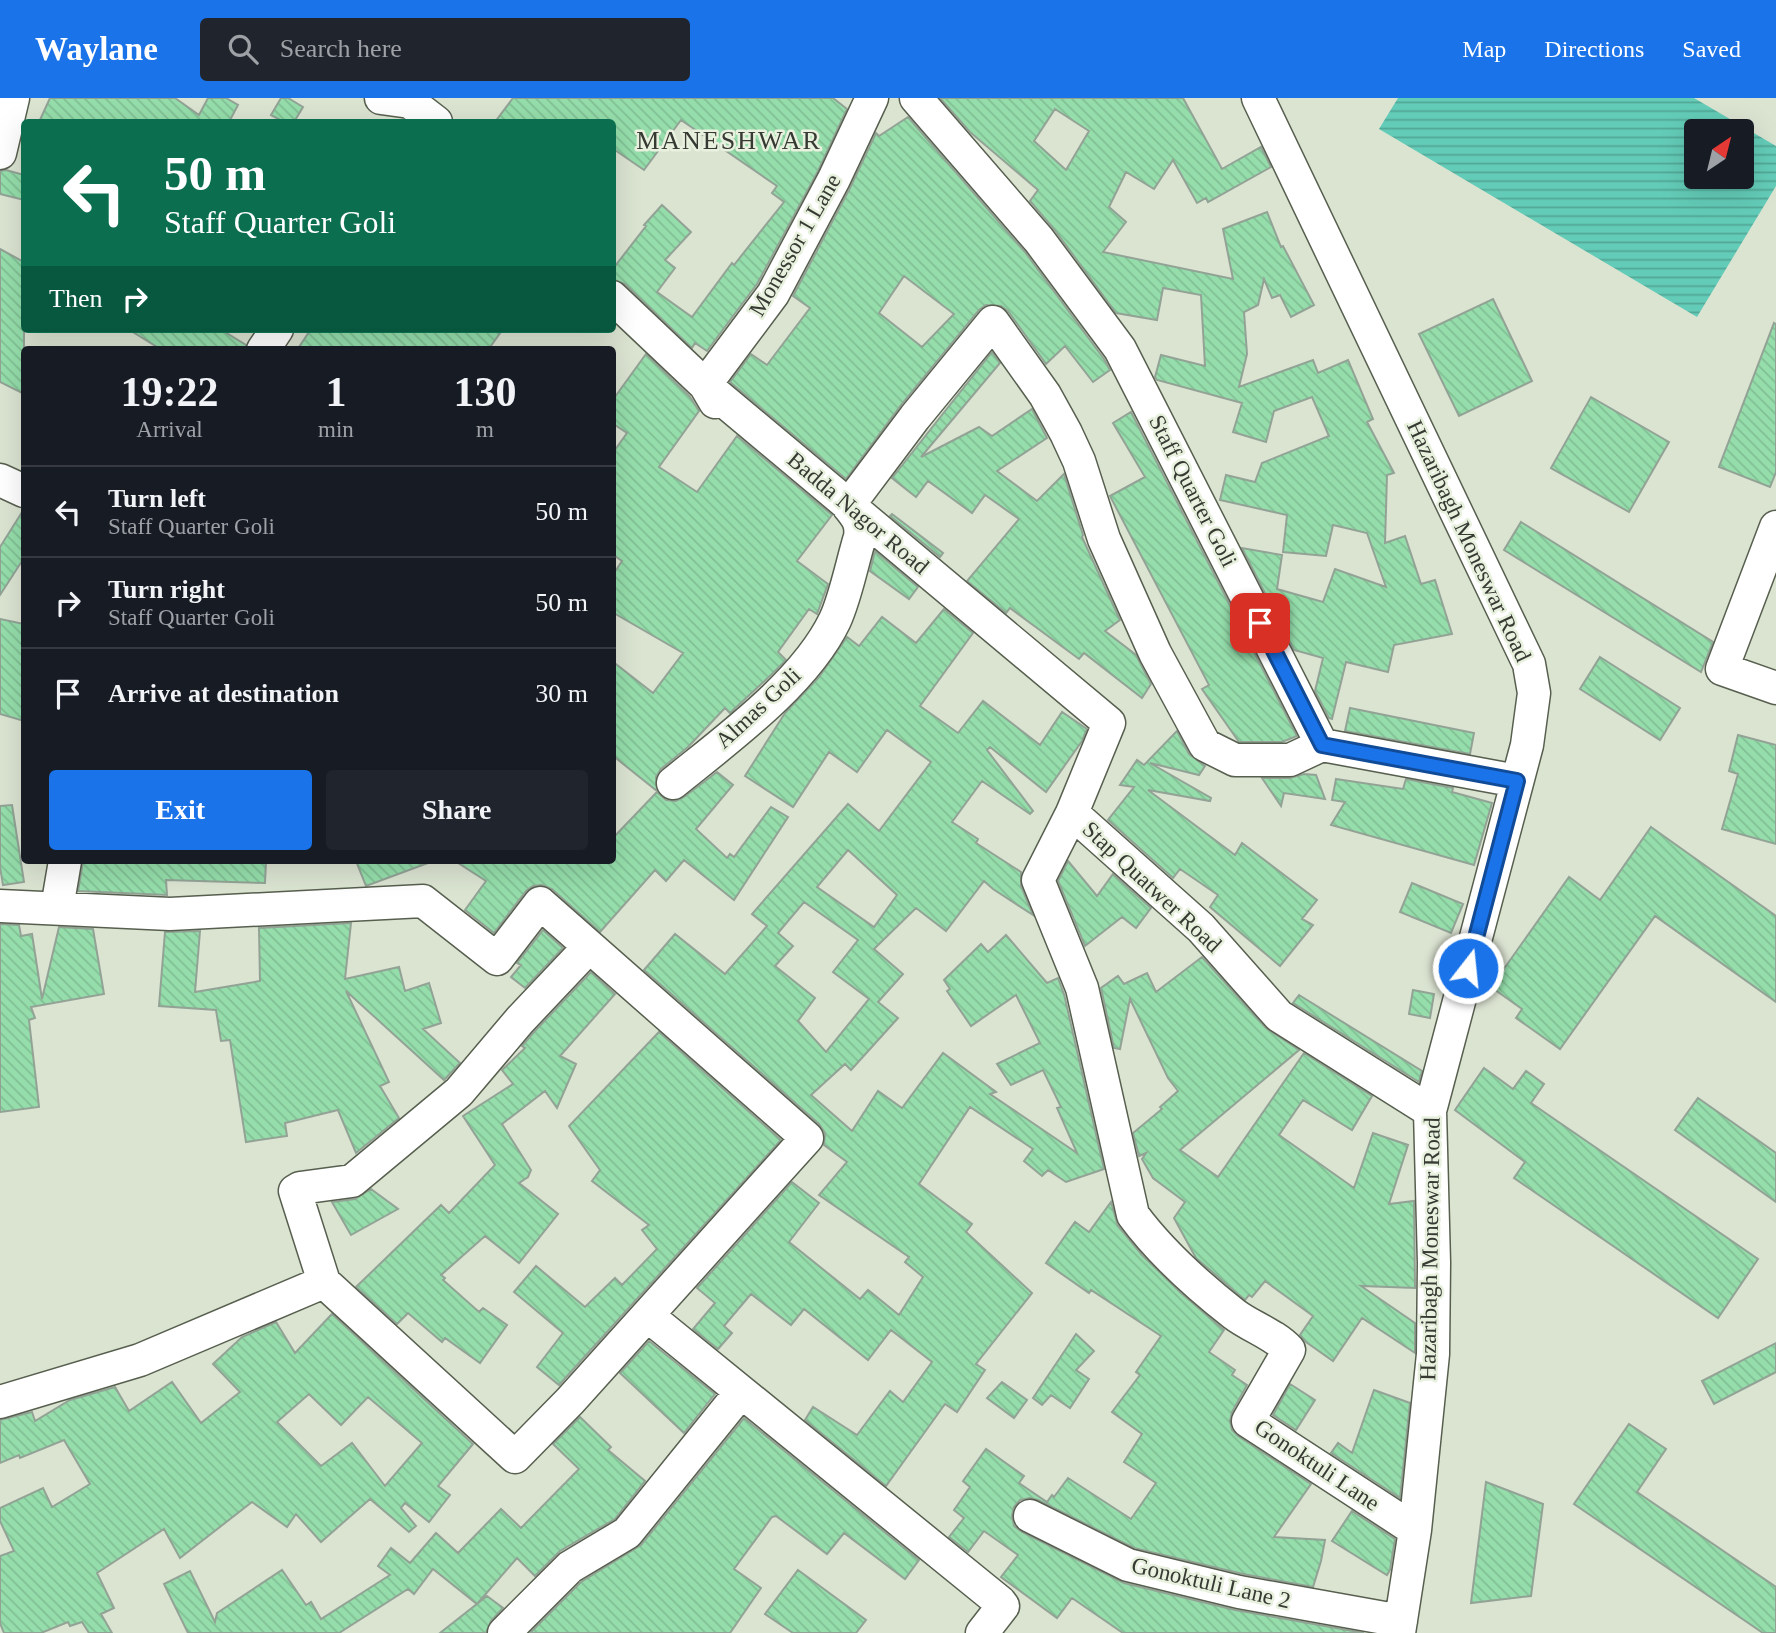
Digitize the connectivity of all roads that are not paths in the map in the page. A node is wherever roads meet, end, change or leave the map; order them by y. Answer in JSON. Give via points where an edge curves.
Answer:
{"nodes":[{"id":1,"x":13,"y":98,"type":"edge"},
{"id":2,"x":381,"y":98,"type":"edge"},
{"id":3,"x":872,"y":98,"type":"edge"},
{"id":4,"x":916,"y":98,"type":"edge"},
{"id":5,"x":1258,"y":98,"type":"edge"},
{"id":6,"x":432,"y":119,"type":"edge"},
{"id":7,"x":0,"y":153,"type":"edge"},
{"id":8,"x":616,"y":301,"type":"edge"},
{"id":9,"x":705,"y":384,"type":"junction"},
{"id":10,"x":721,"y":412,"type":"dead end"},
{"id":11,"x":0,"y":480,"type":"edge"},
{"id":12,"x":21,"y":490,"type":"edge"},
{"id":13,"x":848,"y":506,"type":"junction"},
{"id":14,"x":1776,"y":527,"type":"edge"},
{"id":15,"x":1776,"y":688,"type":"edge"},
{"id":16,"x":1322,"y":745,"type":"junction"},
{"id":17,"x":1517,"y":781,"type":"junction"},
{"id":18,"x":673,"y":783,"type":"dead end"},
{"id":19,"x":1072,"y":813,"type":"junction"},
{"id":20,"x":64,"y":864,"type":"edge"},
{"id":21,"x":0,"y":906,"type":"edge"},
{"id":22,"x":57,"y":908,"type":"junction"},
{"id":23,"x":589,"y":947,"type":"junction"},
{"id":24,"x":1430,"y":1111,"type":"junction"},
{"id":25,"x":324,"y":1282,"type":"junction"},
{"id":26,"x":648,"y":1315,"type":"junction"},
{"id":27,"x":741,"y":1392,"type":"junction"},
{"id":28,"x":0,"y":1402,"type":"edge"},
{"id":29,"x":1030,"y":1516,"type":"dead end"},
{"id":30,"x":1415,"y":1531,"type":"junction"},
{"id":31,"x":1400,"y":1627,"type":"edge"},
{"id":32,"x":504,"y":1633,"type":"edge"},
{"id":33,"x":982,"y":1633,"type":"edge"}],
"edges":[{"from":1,"to":7,"type":"street"},
{"from":2,"to":6,"type":"street","via":[[410,102]]},
{"from":3,"to":9,"type":"street","name":"Monessor 1 Lane","via":[[773,294]]},
{"from":4,"to":16,"type":"street","name":"Staff Quarter Goli","via":[[1039,240],[1120,349]]},
{"from":5,"to":17,"type":"street","name":"Hazaribagh Moneswar Road","via":[[1529,664],[1534,693]]},
{"from":8,"to":9,"type":"street","name":"Badda Nagor Road"},
{"from":9,"to":10,"type":"street"},
{"from":9,"to":13,"type":"street","name":"Badda Nagor Road"},
{"from":11,"to":12,"type":"street"},
{"from":13,"to":16,"type":"street","via":[[993,322],[1066,433],[1104,539],[1155,653],[1205,746],[1235,760],[1290,760]]},
{"from":13,"to":18,"type":"street","name":"Almas Goli","via":[[861,528],[835,620],[793,679]]},
{"from":13,"to":19,"type":"street","name":"Badda Nagor Road","via":[[1109,723]]},
{"from":14,"to":15,"type":"street","via":[[1722,668]]},
{"from":16,"to":17,"type":"street"},
{"from":17,"to":24,"type":"street","name":"Hazaribagh Moneswar Road"},
{"from":19,"to":24,"type":"street","name":"Stap Quatwer Road","via":[[1201,928],[1279,1016]]},
{"from":19,"to":30,"type":"street","name":"Gonoktuli Lane","via":[[1038,880],[1082,988],[1133,1215],[1181,1268],[1236,1315],[1289,1350],[1248,1421]]},
{"from":20,"to":22,"type":"street"},
{"from":21,"to":22,"type":"street"},
{"from":22,"to":23,"type":"street","via":[[170,914],[423,901],[497,959],[540,903]]},
{"from":23,"to":25,"type":"street","via":[[459,1091],[352,1181],[295,1191]]},
{"from":23,"to":26,"type":"street","via":[[807,1138]]},
{"from":24,"to":30,"type":"street","name":"Hazaribagh Moneswar Road","via":[[1433,1354]]},
{"from":25,"to":26,"type":"street","via":[[515,1457]]},
{"from":25,"to":28,"type":"street","via":[[140,1360]]},
{"from":26,"to":27,"type":"street"},
{"from":27,"to":32,"type":"street","via":[[627,1533],[570,1567]]},
{"from":27,"to":33,"type":"street","via":[[1000,1602],[1003,1606]]},
{"from":29,"to":31,"type":"street","name":"Gonoktuli Lane 2","via":[[1128,1565]]},
{"from":30,"to":31,"type":"street","name":"Hazaribagh Moneswar Road"}]}
